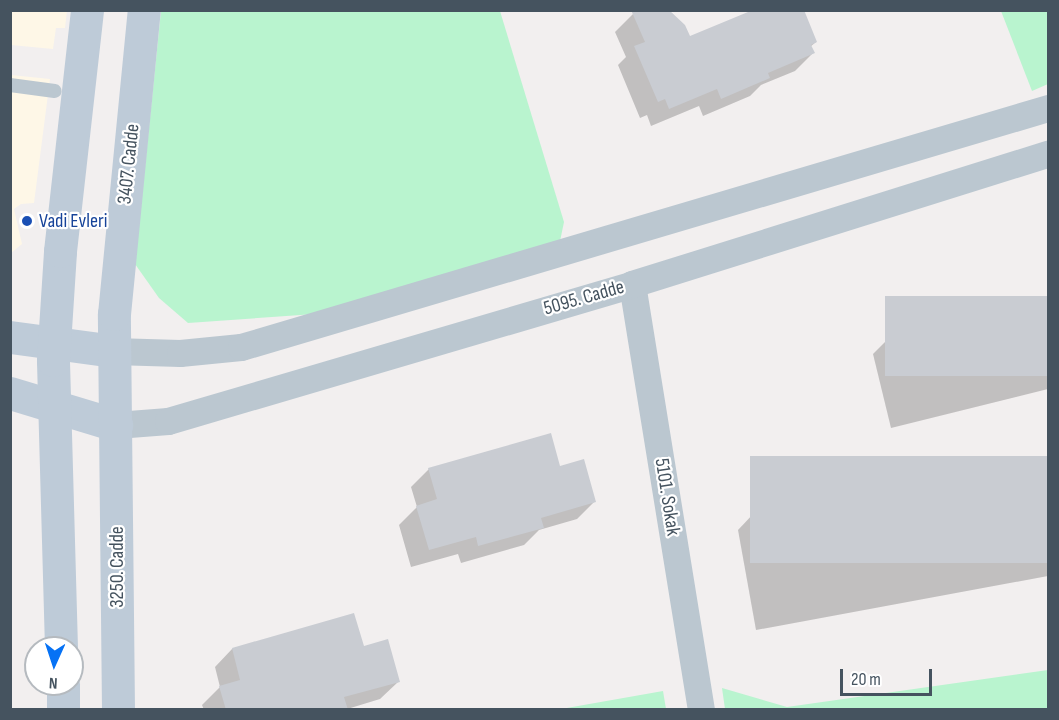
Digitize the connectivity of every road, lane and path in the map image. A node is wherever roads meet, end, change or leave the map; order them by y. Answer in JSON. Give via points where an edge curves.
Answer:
{"nodes":[{"id":1,"x":87,"y":10,"type":"edge"},
{"id":2,"x":144,"y":10,"type":"edge"},
{"id":3,"x":10,"y":85,"type":"edge"},
{"id":4,"x":55,"y":91,"type":"dead end"},
{"id":5,"x":1044,"y":112,"type":"edge"},
{"id":6,"x":1048,"y":154,"type":"edge"},
{"id":7,"x":632,"y":284,"type":"junction"},
{"id":8,"x":10,"y":337,"type":"edge"},
{"id":9,"x":54,"y":344,"type":"junction"},
{"id":10,"x":113,"y":351,"type":"junction"},
{"id":11,"x":10,"y":393,"type":"edge"},
{"id":12,"x":52,"y":406,"type":"junction"},
{"id":13,"x":116,"y":425,"type":"junction"},
{"id":14,"x":61,"y":636,"type":"edge"},
{"id":15,"x":118,"y":710,"type":"edge"},
{"id":16,"x":701,"y":710,"type":"edge"}],
"edges":[{"from":1,"to":9,"type":"street"},
{"from":2,"to":10,"type":"street","name":"3407. Cadde"},
{"from":3,"to":4,"type":"lane"},
{"from":5,"to":10,"type":"street","via":[[241,347],[180,353]]},
{"from":6,"to":7,"type":"street","name":"5095. Cadde"},
{"from":7,"to":13,"type":"street","name":"5095. Cadde","via":[[168,422]]},
{"from":7,"to":16,"type":"street","name":"5101. Sokak"},
{"from":8,"to":9,"type":"street"},
{"from":9,"to":10,"type":"street"},
{"from":9,"to":12,"type":"street"},
{"from":10,"to":13,"type":"street","name":"3407. Cadde"},
{"from":11,"to":12,"type":"street"},
{"from":12,"to":13,"type":"street"},
{"from":12,"to":14,"type":"street"},
{"from":13,"to":15,"type":"street","name":"3250. Cadde"}]}
